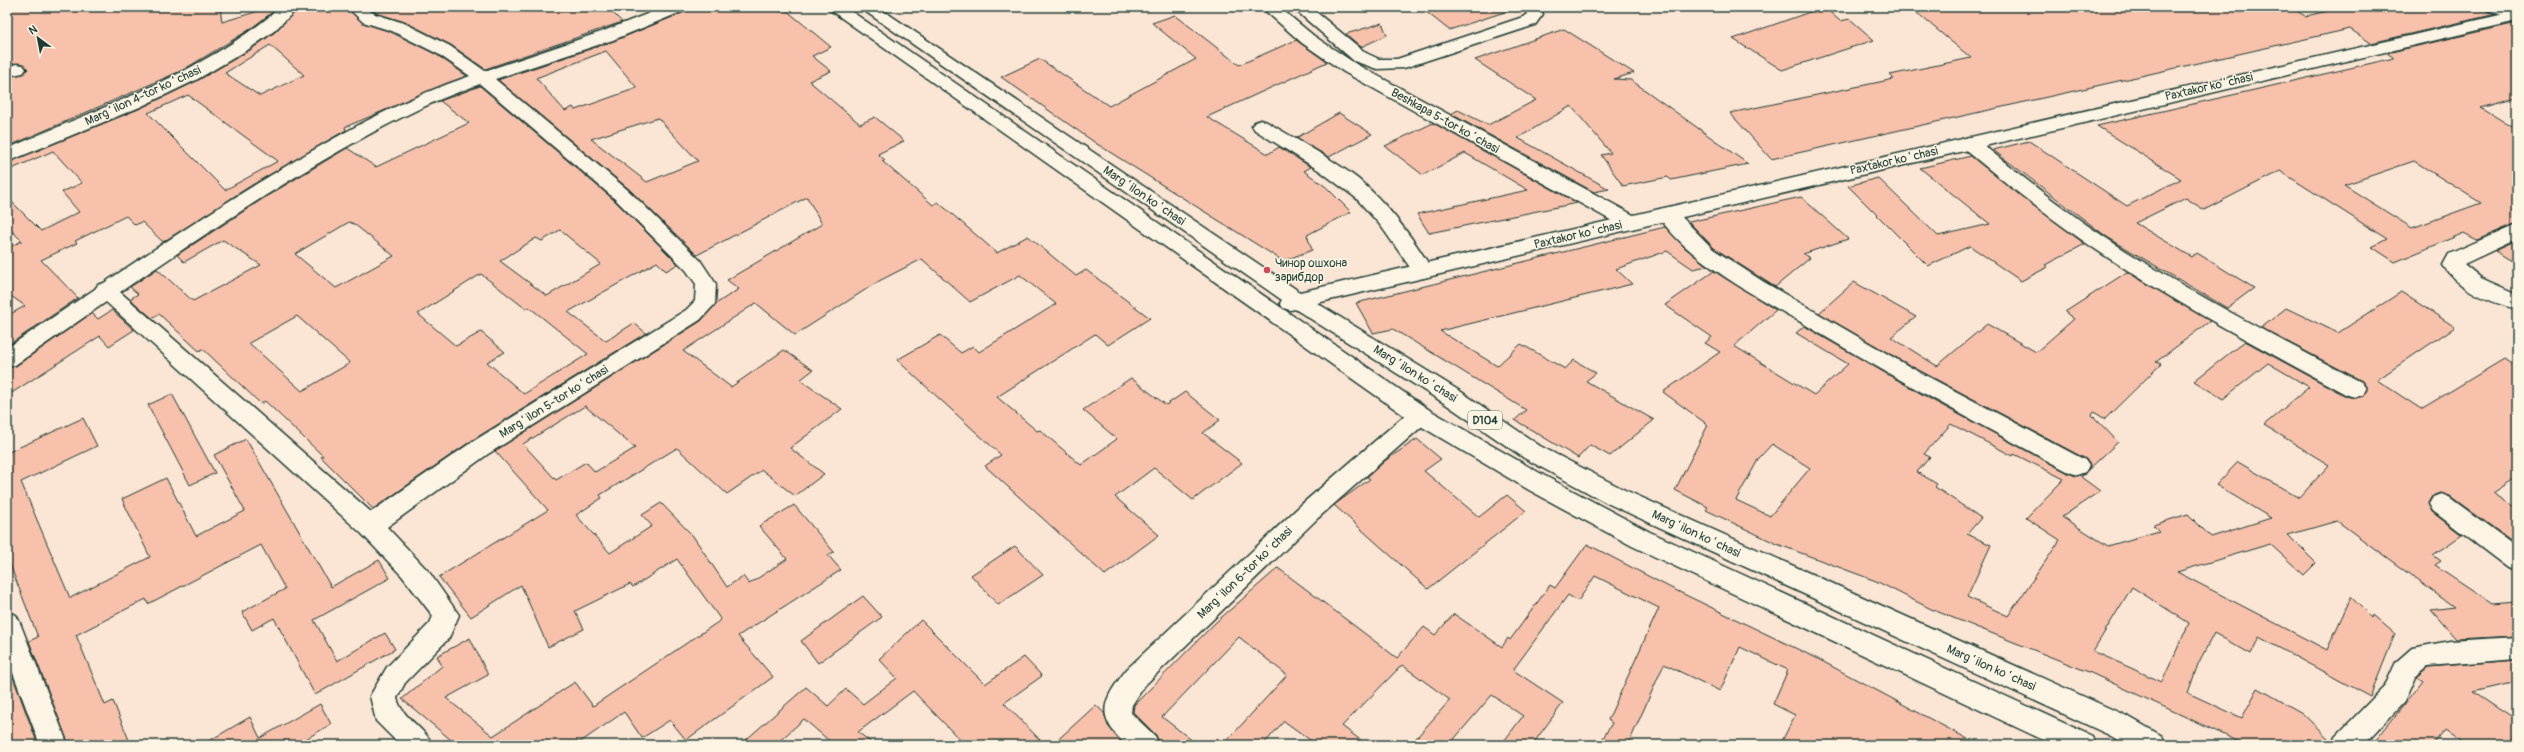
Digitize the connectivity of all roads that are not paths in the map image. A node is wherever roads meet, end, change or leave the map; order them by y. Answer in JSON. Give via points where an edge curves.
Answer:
{"nodes":[{"id":1,"x":291,"y":7,"type":"edge"},
{"id":2,"x":355,"y":7,"type":"edge"},
{"id":3,"x":680,"y":7,"type":"edge"},
{"id":4,"x":834,"y":7,"type":"edge"},
{"id":5,"x":867,"y":7,"type":"edge"},
{"id":6,"x":1269,"y":7,"type":"edge"},
{"id":7,"x":1300,"y":7,"type":"edge"},
{"id":8,"x":2493,"y":7,"type":"edge"},
{"id":9,"x":1530,"y":14,"type":"edge"},
{"id":10,"x":2515,"y":18,"type":"edge"},
{"id":11,"x":482,"y":77,"type":"junction"},
{"id":12,"x":1382,"y":86,"type":"junction"},
{"id":13,"x":1261,"y":126,"type":"dead end"},
{"id":14,"x":1969,"y":143,"type":"junction"},
{"id":15,"x":7,"y":156,"type":"edge"},
{"id":16,"x":1667,"y":214,"type":"junction"},
{"id":17,"x":1630,"y":222,"type":"junction"},
{"id":18,"x":2517,"y":230,"type":"edge"},
{"id":19,"x":1423,"y":271,"type":"junction"},
{"id":20,"x":105,"y":290,"type":"junction"},
{"id":21,"x":1297,"y":300,"type":"junction"},
{"id":22,"x":2517,"y":302,"type":"edge"},
{"id":23,"x":1273,"y":312,"type":"junction"},
{"id":24,"x":7,"y":359,"type":"edge"},
{"id":25,"x":2355,"y":389,"type":"dead end"},
{"id":26,"x":1420,"y":415,"type":"junction"},
{"id":27,"x":2077,"y":466,"type":"dead end"},
{"id":28,"x":2441,"y":504,"type":"dead end"},
{"id":29,"x":370,"y":526,"type":"junction"},
{"id":30,"x":2517,"y":561,"type":"edge"},
{"id":31,"x":7,"y":623,"type":"edge"},
{"id":32,"x":2517,"y":648,"type":"edge"},
{"id":33,"x":417,"y":744,"type":"edge"},
{"id":34,"x":54,"y":745,"type":"edge"},
{"id":35,"x":1145,"y":745,"type":"edge"},
{"id":36,"x":2082,"y":745,"type":"edge"},
{"id":37,"x":2152,"y":745,"type":"edge"},
{"id":38,"x":2346,"y":745,"type":"edge"}],
"edges":[{"from":1,"to":15,"type":"street","name":"Margʻilon 4-tor koʻchasi","via":[[227,54],[182,80]]},
{"from":2,"to":11,"type":"street","via":[[369,18],[398,27],[444,50]]},
{"from":3,"to":11,"type":"street","via":[[607,36]]},
{"from":4,"to":23,"type":"street","name":"Margʻilon koʻchasi","number":"D104"},
{"from":5,"to":21,"type":"street","name":"Margʻilon koʻchasi","number":"D104"},
{"from":6,"to":12,"type":"street","name":"Beshkapa 5-tor koʻchasi","via":[[1331,55]]},
{"from":7,"to":9,"type":"street","via":[[1360,57],[1377,64],[1398,64]]},
{"from":8,"to":10,"type":"street"},
{"from":9,"to":12,"type":"street","via":[[1531,30],[1522,36]]},
{"from":10,"to":14,"type":"street","name":"Paxtakor koʻchasi"},
{"from":11,"to":20,"type":"street","via":[[434,94],[370,125],[232,206]]},
{"from":11,"to":29,"type":"street","name":"Margʻilon 5-tor koʻchasi","via":[[622,195],[693,265],[706,284],[705,304],[692,315],[480,448]]},
{"from":12,"to":17,"type":"street","name":"Beshkapa 5-tor koʻchasi"},
{"from":13,"to":19,"type":"street","via":[[1349,182],[1363,194],[1390,222]]},
{"from":14,"to":16,"type":"street","name":"Paxtakor koʻchasi"},
{"from":14,"to":25,"type":"street","via":[[2002,170],[2139,268],[2234,325]]},
{"from":16,"to":17,"type":"street","name":"Paxtakor koʻchasi"},
{"from":16,"to":27,"type":"street","via":[[1706,254],[1758,287],[1902,373]]},
{"from":17,"to":19,"type":"street","name":"Paxtakor koʻchasi"},
{"from":18,"to":22,"type":"street","via":[[2456,259],[2454,265],[2459,272],[2482,287]]},
{"from":19,"to":21,"type":"street","name":"Paxtakor koʻchasi"},
{"from":20,"to":24,"type":"street"},
{"from":20,"to":29,"type":"street"},
{"from":21,"to":23,"type":"street","name":"Paxtakor koʻchasi"},
{"from":21,"to":37,"type":"street","name":"Margʻilon koʻchasi","number":"D104","via":[[1455,399],[1532,452],[1617,497],[2119,726]]},
{"from":23,"to":26,"type":"street","name":"Margʻilon koʻchasi","number":"D104"},
{"from":26,"to":35,"type":"street","name":"Margʻilon 6-tor koʻchasi","via":[[1310,511],[1136,677],[1116,709],[1119,721]]},
{"from":26,"to":36,"type":"street","name":"Margʻilon koʻchasi","number":"D104","via":[[1537,483],[1641,539]]},
{"from":28,"to":30,"type":"street"},
{"from":29,"to":33,"type":"street","via":[[410,565],[446,615],[440,630],[396,675],[383,696],[386,712]]},
{"from":31,"to":34,"type":"street"},
{"from":32,"to":38,"type":"street","via":[[2421,656],[2405,670],[2395,694]]}]}
